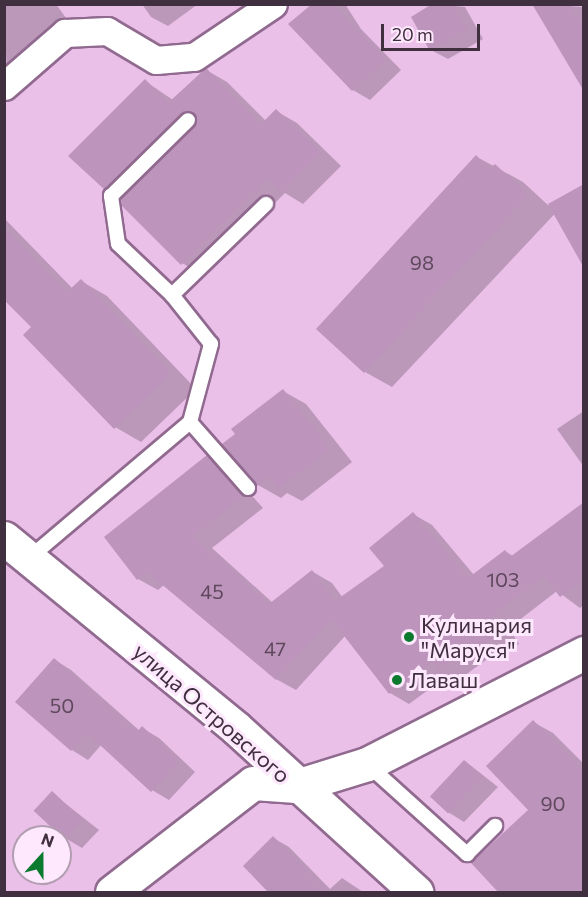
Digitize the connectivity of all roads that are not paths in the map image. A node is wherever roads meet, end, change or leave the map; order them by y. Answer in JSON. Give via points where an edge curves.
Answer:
{"nodes":[{"id":1,"x":273,"y":4,"type":"edge"},
{"id":2,"x":4,"y":86,"type":"edge"},
{"id":3,"x":188,"y":120,"type":"dead end"},
{"id":4,"x":266,"y":204,"type":"dead end"},
{"id":5,"x":172,"y":295,"type":"junction"},
{"id":6,"x":190,"y":422,"type":"junction"},
{"id":7,"x":248,"y":488,"type":"dead end"},
{"id":8,"x":4,"y":538,"type":"edge"},
{"id":9,"x":28,"y":559,"type":"junction"},
{"id":10,"x":584,"y":653,"type":"edge"},
{"id":11,"x":367,"y":764,"type":"junction"},
{"id":12,"x":296,"y":786,"type":"junction"},
{"id":13,"x":495,"y":826,"type":"dead end"},
{"id":14,"x":112,"y":892,"type":"edge"},
{"id":15,"x":416,"y":892,"type":"edge"}],
"edges":[{"from":1,"to":2,"type":"street","via":[[194,57],[156,60],[107,31],[65,33]]},
{"from":3,"to":5,"type":"lane","via":[[111,196],[118,244]]},
{"from":4,"to":5,"type":"lane"},
{"from":5,"to":6,"type":"lane","via":[[211,344]]},
{"from":6,"to":7,"type":"lane"},
{"from":6,"to":9,"type":"lane"},
{"from":8,"to":9,"type":"street","name":"улица Островского"},
{"from":9,"to":12,"type":"street","name":"улица Островского","via":[[236,728]]},
{"from":10,"to":11,"type":"street"},
{"from":11,"to":12,"type":"street"},
{"from":11,"to":13,"type":"lane","via":[[468,854]]},
{"from":12,"to":14,"type":"street","via":[[253,783]]},
{"from":12,"to":15,"type":"street","name":"улица Островского"}]}
